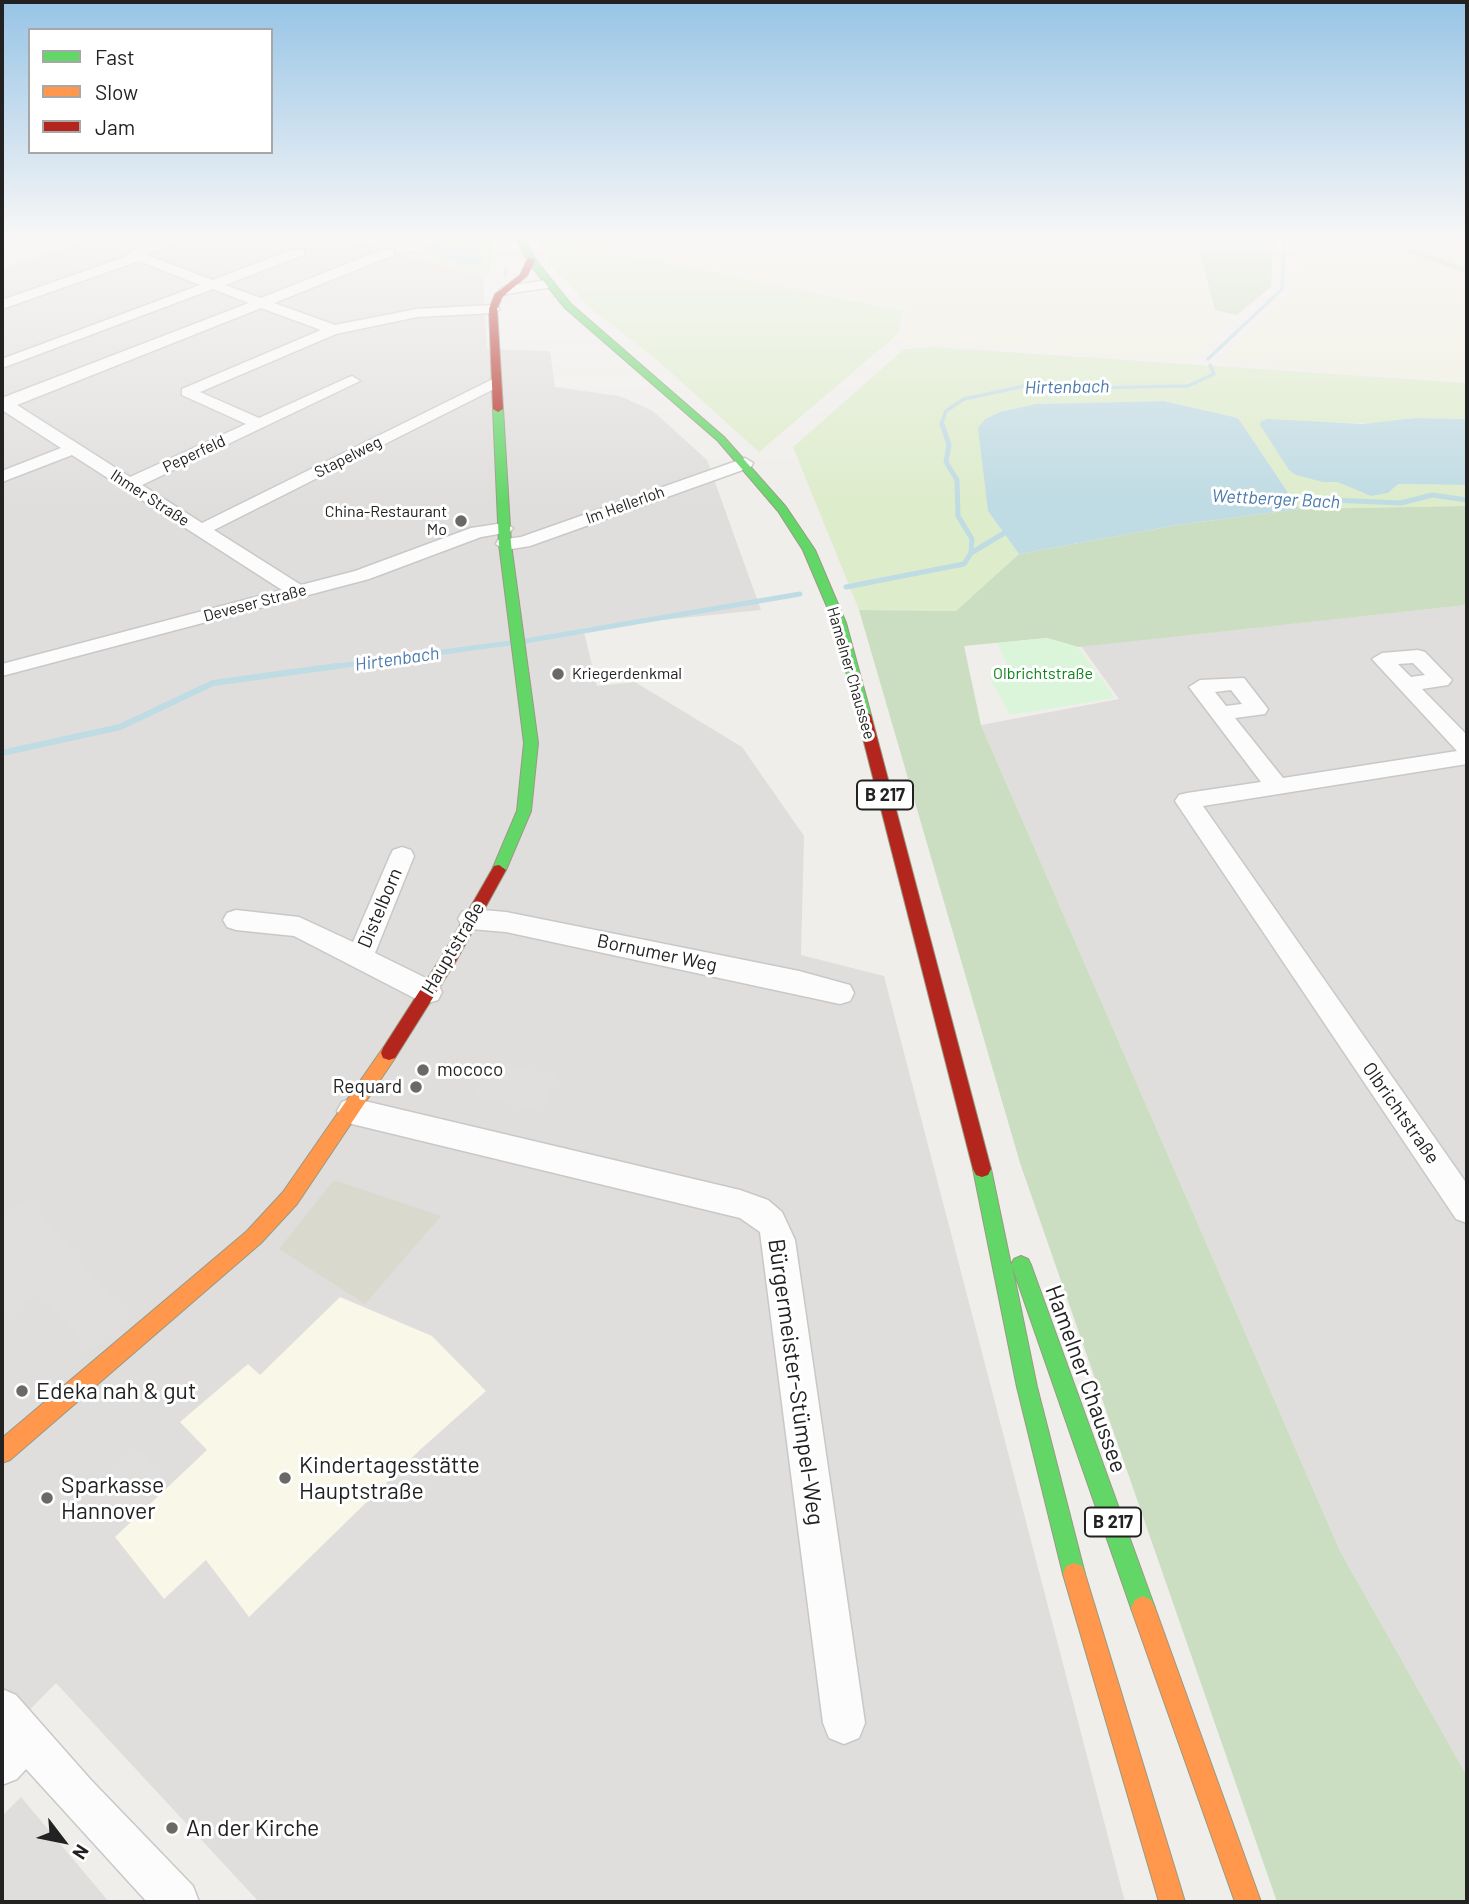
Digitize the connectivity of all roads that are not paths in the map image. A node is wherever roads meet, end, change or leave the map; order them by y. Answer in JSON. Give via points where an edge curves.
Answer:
{"nodes":[{"id":1,"x":109,"y":325,"type":"edge"},
{"id":2,"x":208,"y":325,"type":"edge"},
{"id":3,"x":320,"y":325,"type":"edge"},
{"id":4,"x":359,"y":325,"type":"edge"},
{"id":5,"x":493,"y":325,"type":"edge"},
{"id":6,"x":590,"y":325,"type":"edge"},
{"id":7,"x":334,"y":330,"type":"junction"},
{"id":8,"x":2,"y":364,"type":"edge"},
{"id":9,"x":352,"y":381,"type":"dead end"},
{"id":10,"x":495,"y":383,"type":"junction"},
{"id":11,"x":3,"y":404,"type":"edge"},
{"id":12,"x":260,"y":424,"type":"junction"},
{"id":13,"x":73,"y":449,"type":"junction"},
{"id":14,"x":745,"y":463,"type":"junction"},
{"id":15,"x":2,"y":477,"type":"edge"},
{"id":16,"x":129,"y":484,"type":"junction"},
{"id":17,"x":201,"y":530,"type":"junction"},
{"id":18,"x":505,"y":536,"type":"junction"},
{"id":19,"x":298,"y":592,"type":"junction"},
{"id":20,"x":2,"y":670,"type":"edge"},
{"id":21,"x":1406,"y":684,"type":"dead end"},
{"id":22,"x":1220,"y":713,"type":"dead end"},
{"id":23,"x":1466,"y":757,"type":"edge"},
{"id":24,"x":1277,"y":787,"type":"junction"},
{"id":25,"x":401,"y":856,"type":"dead end"},
{"id":26,"x":471,"y":919,"type":"junction"},
{"id":27,"x":236,"y":920,"type":"dead end"},
{"id":28,"x":359,"y":959,"type":"junction"},
{"id":29,"x":428,"y":992,"type":"junction"},
{"id":30,"x":840,"y":993,"type":"dead end"},
{"id":31,"x":352,"y":1111,"type":"junction"},
{"id":32,"x":978,"y":1149,"type":"junction"},
{"id":33,"x":1467,"y":1209,"type":"edge"},
{"id":34,"x":2,"y":1452,"type":"edge"},
{"id":35,"x":844,"y":1723,"type":"dead end"},
{"id":36,"x":10,"y":1737,"type":"edge"},
{"id":37,"x":177,"y":1902,"type":"edge"},
{"id":38,"x":1172,"y":1902,"type":"edge"},
{"id":39,"x":1248,"y":1902,"type":"edge"}],
"edges":[{"from":1,"to":8,"type":"street"},
{"from":2,"to":11,"type":"street"},
{"from":3,"to":7,"type":"street"},
{"from":4,"to":7,"type":"street","name":"Peperfeld"},
{"from":5,"to":10,"type":"main road","name":"Hauptstraße"},
{"from":6,"to":14,"type":"main road","name":"Hamelner Chaussee","number":"B 217"},
{"from":7,"to":12,"type":"street","name":"Peperfeld","via":[[187,391]]},
{"from":9,"to":12,"type":"street","name":"Peperfeld"},
{"from":10,"to":17,"type":"street","name":"Stapelweg"},
{"from":10,"to":18,"type":"main road","name":"Hauptstraße"},
{"from":11,"to":13,"type":"street","name":"Ihmer Straße"},
{"from":12,"to":16,"type":"street","name":"Peperfeld"},
{"from":13,"to":15,"type":"street"},
{"from":13,"to":16,"type":"street","name":"Ihmer Straße"},
{"from":14,"to":18,"type":"street","name":"Im Hellerloh","via":[[524,541]]},
{"from":14,"to":32,"type":"main road","name":"Hamelner Chaussee","number":"B 217","via":[[809,551],[840,623]]},
{"from":16,"to":17,"type":"street","name":"Ihmer Straße"},
{"from":17,"to":19,"type":"street","name":"Ihmer Straße"},
{"from":18,"to":19,"type":"street","name":"Deveser Straße","via":[[477,532],[362,575]]},
{"from":18,"to":26,"type":"main road","name":"Hauptstraße","via":[[531,743],[524,811],[502,864]]},
{"from":19,"to":20,"type":"street","name":"Deveser Straße"},
{"from":21,"to":23,"type":"street"},
{"from":22,"to":24,"type":"street"},
{"from":23,"to":24,"type":"street","name":"Olbrichtstraße"},
{"from":24,"to":33,"type":"street","name":"Olbrichtstraße","via":[[1187,801]]},
{"from":25,"to":28,"type":"street","name":"Distelborn"},
{"from":26,"to":29,"type":"main road","name":"Hauptstraße"},
{"from":26,"to":30,"type":"street","name":"Bornumer Weg","via":[[519,925]]},
{"from":27,"to":28,"type":"street","name":"Distelborn","via":[[299,927]]},
{"from":28,"to":29,"type":"street","name":"Distelborn"},
{"from":29,"to":31,"type":"main road","name":"Hauptstraße"},
{"from":31,"to":34,"type":"main road","name":"Hauptstraße","via":[[313,1168],[254,1237]]},
{"from":31,"to":35,"type":"street","name":"Bürgermeister-Stümpel-Weg","via":[[740,1204],[771,1222],[779,1240]]},
{"from":32,"to":38,"type":"main road","name":"Hamelner Chaussee","number":"B 217","via":[[1027,1387],[1088,1628]]},
{"from":32,"to":39,"type":"main road","name":"Hamelner Chaussee","number":"B 217"},
{"from":36,"to":37,"type":"street"}]}
